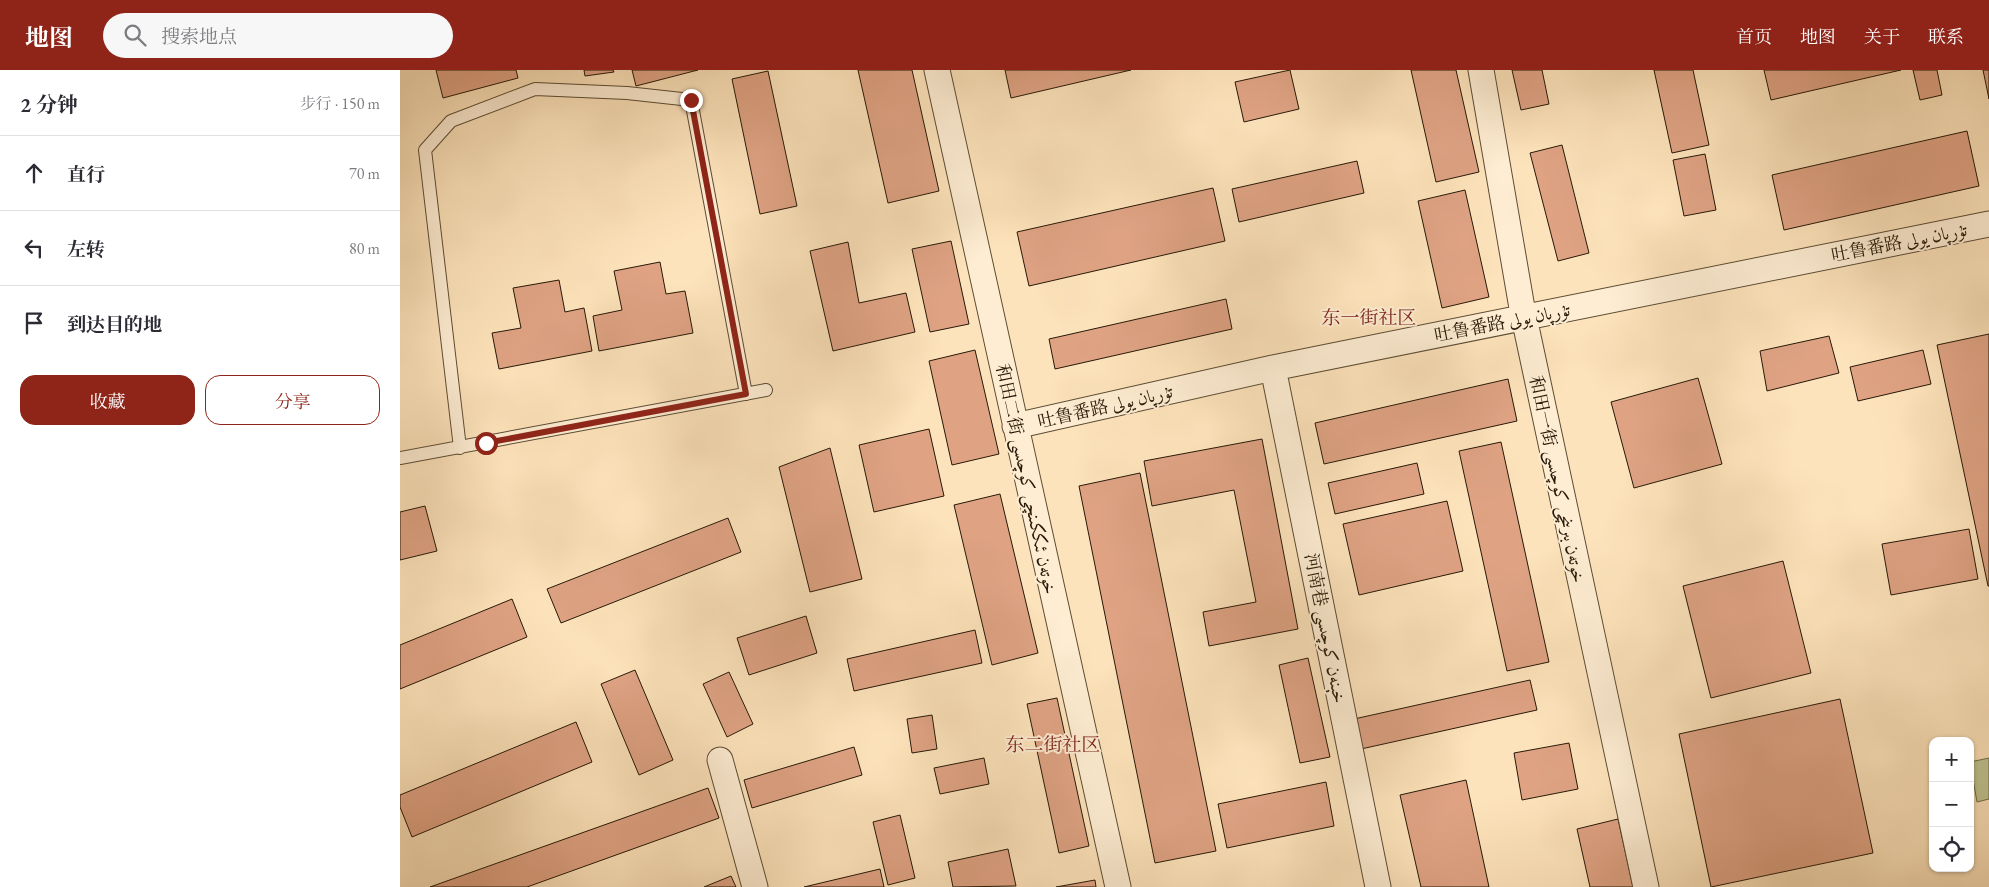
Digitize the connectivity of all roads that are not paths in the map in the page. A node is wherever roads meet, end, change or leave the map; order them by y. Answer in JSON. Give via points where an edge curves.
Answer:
{"nodes":[{"id":1,"x":937,"y":70,"type":"edge"},
{"id":2,"x":1481,"y":70,"type":"edge"},
{"id":3,"x":1989,"y":224,"type":"edge"},
{"id":4,"x":1524,"y":318,"type":"junction"},
{"id":5,"x":1273,"y":368,"type":"junction"},
{"id":6,"x":766,"y":390,"type":"dead end"},
{"id":7,"x":746,"y":394,"type":"junction"},
{"id":8,"x":1016,"y":426,"type":"junction"},
{"id":9,"x":460,"y":448,"type":"junction"},
{"id":10,"x":400,"y":458,"type":"edge"},
{"id":11,"x":720,"y":760,"type":"dead end"},
{"id":12,"x":754,"y":887,"type":"edge"},
{"id":13,"x":1118,"y":887,"type":"edge"},
{"id":14,"x":1378,"y":887,"type":"edge"},
{"id":15,"x":1646,"y":887,"type":"edge"}],
"edges":[{"from":1,"to":8,"type":"street","name":"和田二街 خوتەن ئىككىنچى كوچىسى"},
{"from":2,"to":4,"type":"street","name":"和田一街 خوتەن بىرىنچى كوچىسى"},
{"from":3,"to":4,"type":"street","name":"吐鲁番路 تۇرپان يولى"},
{"from":4,"to":5,"type":"street","name":"吐鲁番路 تۇرپان يولى"},
{"from":4,"to":15,"type":"street","name":"和田一街 خوتەن بىرىنچى كوچىسى"},
{"from":5,"to":8,"type":"street","name":"吐鲁番路 تۇرپان يولى"},
{"from":5,"to":14,"type":"street","name":"河南巷 خېنەن كوچىسى"},
{"from":6,"to":7,"type":"lane"},
{"from":7,"to":9,"type":"lane"},
{"from":7,"to":9,"type":"lane","via":[[691,100],[628,93],[534,89],[451,121],[425,150]]},
{"from":8,"to":13,"type":"street","name":"和田二街 خوتەن ئىككىنچى كوچىسى"},
{"from":9,"to":10,"type":"lane"},
{"from":11,"to":12,"type":"street"}]}
